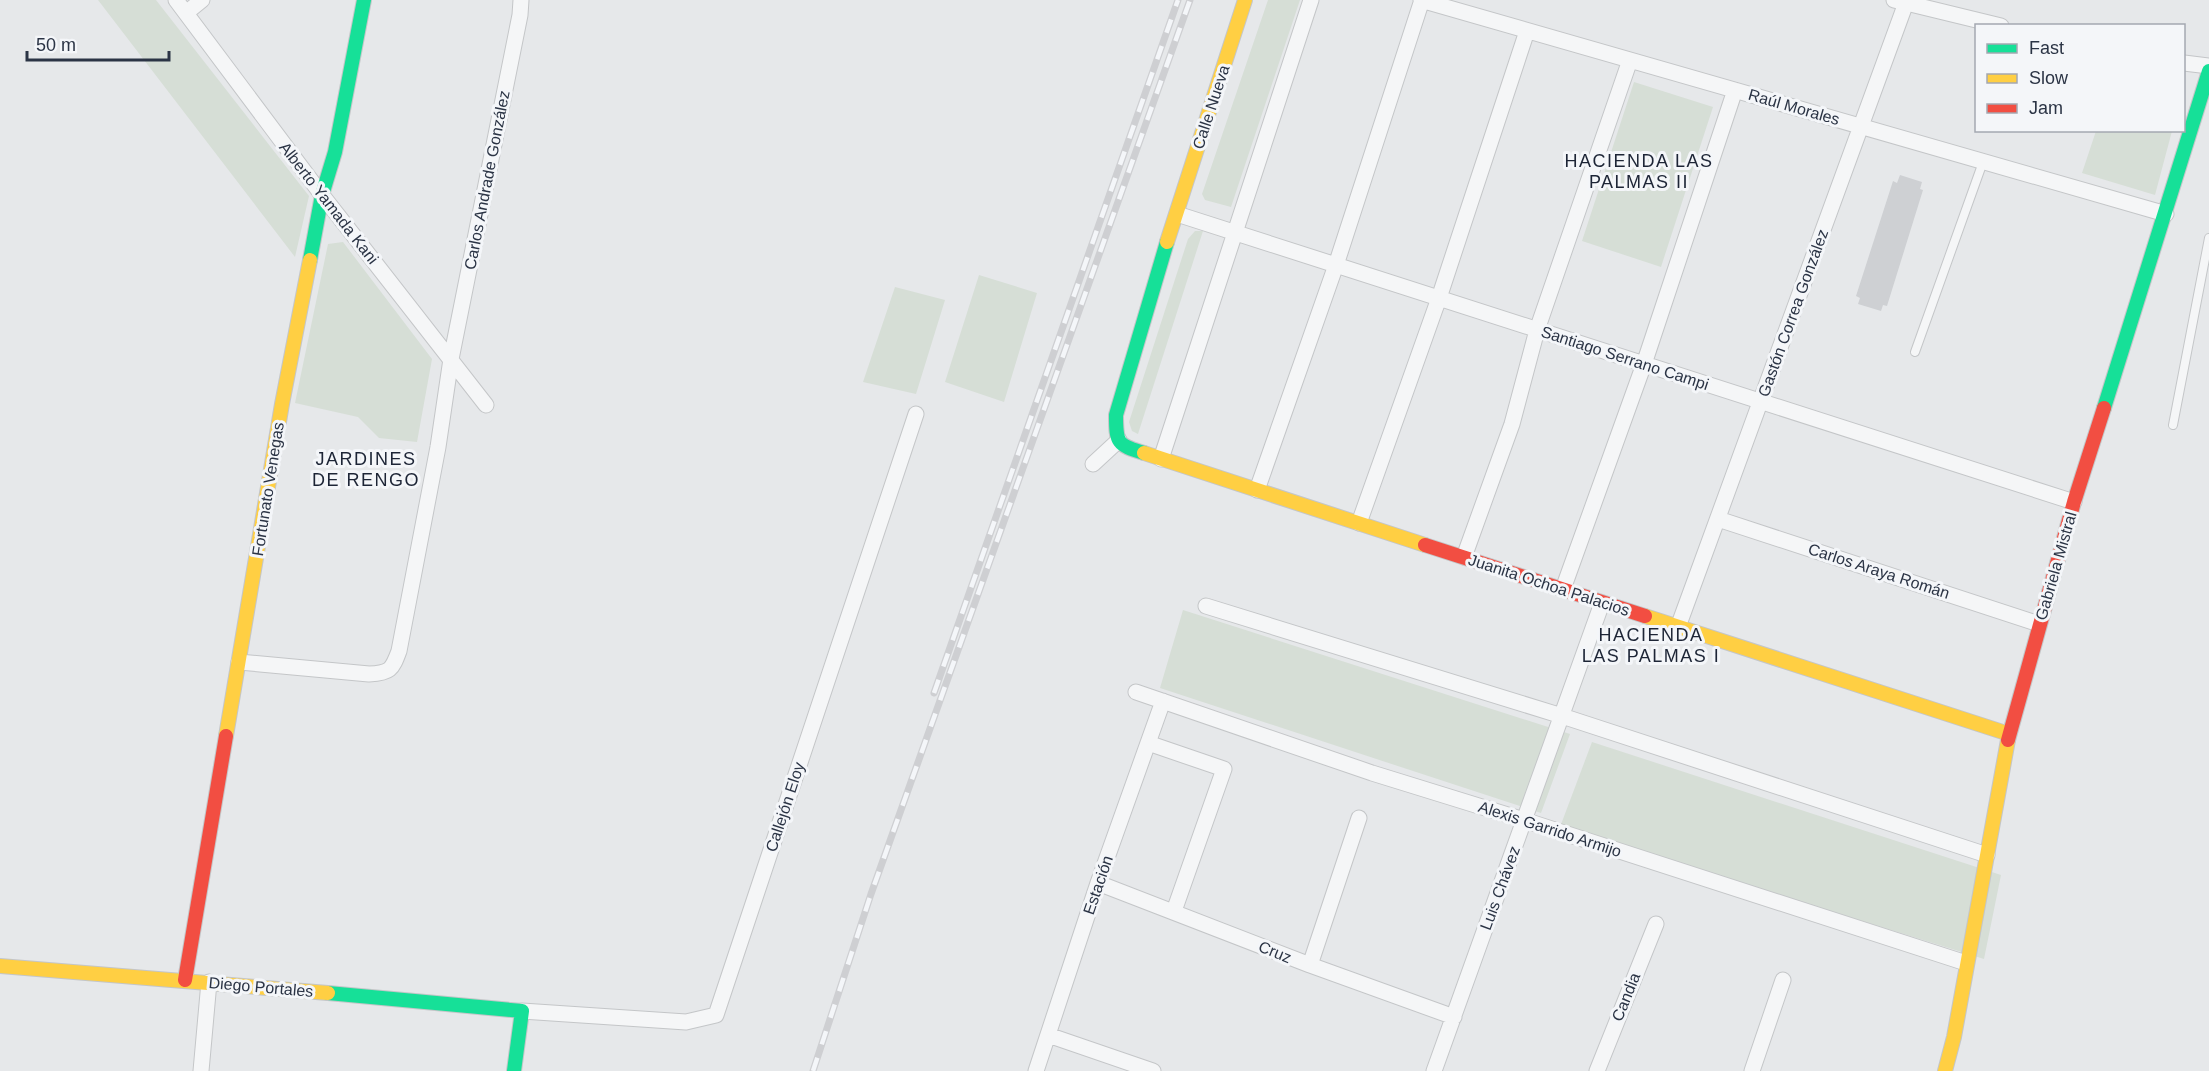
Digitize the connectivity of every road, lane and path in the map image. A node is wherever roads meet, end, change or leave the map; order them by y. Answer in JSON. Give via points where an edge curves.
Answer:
{"nodes":[{"id":1,"x":176,"y":0,"type":"edge"},
{"id":2,"x":202,"y":0,"type":"edge"},
{"id":3,"x":364,"y":0,"type":"edge"},
{"id":4,"x":521,"y":0,"type":"edge"},
{"id":5,"x":1245,"y":0,"type":"edge"},
{"id":6,"x":1311,"y":0,"type":"edge"},
{"id":7,"x":1421,"y":0,"type":"edge"},
{"id":8,"x":1902,"y":1,"type":"edge"},
{"id":9,"x":186,"y":13,"type":"junction"},
{"id":10,"x":1993,"y":24,"type":"edge"},
{"id":11,"x":1527,"y":31,"type":"junction"},
{"id":12,"x":1630,"y":60,"type":"junction"},
{"id":13,"x":2185,"y":63,"type":"edge"},
{"id":14,"x":2209,"y":66,"type":"edge"},
{"id":15,"x":2209,"y":71,"type":"edge"},
{"id":16,"x":1735,"y":90,"type":"junction"},
{"id":17,"x":1861,"y":127,"type":"junction"},
{"id":18,"x":1983,"y":162,"type":"junction"},
{"id":19,"x":322,"y":195,"type":"junction"},
{"id":20,"x":1177,"y":214,"type":"junction"},
{"id":21,"x":2166,"y":214,"type":"junction"},
{"id":22,"x":1235,"y":232,"type":"junction"},
{"id":23,"x":2209,"y":238,"type":"edge"},
{"id":24,"x":1336,"y":265,"type":"junction"},
{"id":25,"x":1440,"y":298,"type":"junction"},
{"id":26,"x":1537,"y":330,"type":"junction"},
{"id":27,"x":1916,"y":352,"type":"dead end"},
{"id":28,"x":451,"y":359,"type":"junction"},
{"id":29,"x":1644,"y":364,"type":"junction"},
{"id":30,"x":1760,"y":401,"type":"junction"},
{"id":31,"x":486,"y":405,"type":"dead end"},
{"id":32,"x":915,"y":414,"type":"dead end"},
{"id":33,"x":2173,"y":425,"type":"dead end"},
{"id":34,"x":1121,"y":443,"type":"junction"},
{"id":35,"x":1161,"y":459,"type":"junction"},
{"id":36,"x":1093,"y":464,"type":"dead end"},
{"id":37,"x":1257,"y":490,"type":"junction"},
{"id":38,"x":2074,"y":502,"type":"junction"},
{"id":39,"x":1718,"y":519,"type":"junction"},
{"id":40,"x":1359,"y":523,"type":"junction"},
{"id":41,"x":1464,"y":557,"type":"junction"},
{"id":42,"x":1563,"y":589,"type":"junction"},
{"id":43,"x":1602,"y":603,"type":"junction"},
{"id":44,"x":1206,"y":606,"type":"dead end"},
{"id":45,"x":2039,"y":624,"type":"junction"},
{"id":46,"x":1678,"y":627,"type":"junction"},
{"id":47,"x":239,"y":662,"type":"junction"},
{"id":48,"x":1136,"y":692,"type":"dead end"},
{"id":49,"x":1163,"y":701,"type":"junction"},
{"id":50,"x":1562,"y":716,"type":"junction"},
{"id":51,"x":2009,"y":734,"type":"junction"},
{"id":52,"x":1148,"y":742,"type":"junction"},
{"id":53,"x":1359,"y":818,"type":"dead end"},
{"id":54,"x":1524,"y":820,"type":"junction"},
{"id":55,"x":1987,"y":855,"type":"junction"},
{"id":56,"x":1098,"y":883,"type":"junction"},
{"id":57,"x":1174,"y":911,"type":"junction"},
{"id":58,"x":1656,"y":924,"type":"dead end"},
{"id":59,"x":1966,"y":963,"type":"junction"},
{"id":60,"x":0,"y":966,"type":"edge"},
{"id":61,"x":1310,"y":966,"type":"junction"},
{"id":62,"x":184,"y":980,"type":"junction"},
{"id":63,"x":1783,"y":980,"type":"dead end"},
{"id":64,"x":209,"y":982,"type":"junction"},
{"id":65,"x":522,"y":1011,"type":"junction"},
{"id":66,"x":1454,"y":1017,"type":"junction"},
{"id":67,"x":1048,"y":1035,"type":"junction"},
{"id":68,"x":1601,"y":1070,"type":"edge"},
{"id":69,"x":201,"y":1071,"type":"edge"},
{"id":70,"x":513,"y":1071,"type":"edge"},
{"id":71,"x":1036,"y":1071,"type":"edge"},
{"id":72,"x":1154,"y":1071,"type":"edge"},
{"id":73,"x":1434,"y":1071,"type":"edge"},
{"id":74,"x":1752,"y":1071,"type":"edge"},
{"id":75,"x":1945,"y":1071,"type":"edge"}],
"edges":[{"from":1,"to":9,"type":"street","name":"Alberto Yamada Kani"},
{"from":2,"to":9,"type":"street"},
{"from":3,"to":19,"type":"street","name":"Fortunato Venegas","via":[[335,152]]},
{"from":4,"to":28,"type":"street","name":"Carlos Andrade González"},
{"from":5,"to":20,"type":"street","name":"Calle Nueva"},
{"from":6,"to":22,"type":"street"},
{"from":7,"to":11,"type":"street","name":"Raúl Morales"},
{"from":7,"to":24,"type":"street"},
{"from":8,"to":10,"type":"street"},
{"from":8,"to":17,"type":"street","name":"Gastón Correa González"},
{"from":9,"to":19,"type":"street","name":"Alberto Yamada Kani"},
{"from":11,"to":12,"type":"street","name":"Raúl Morales"},
{"from":11,"to":25,"type":"street"},
{"from":12,"to":16,"type":"street","name":"Raúl Morales"},
{"from":12,"to":26,"type":"street"},
{"from":13,"to":14,"type":"street"},
{"from":15,"to":21,"type":"street","name":"Gabriela Mistral"},
{"from":16,"to":17,"type":"street","name":"Raúl Morales"},
{"from":16,"to":29,"type":"street"},
{"from":17,"to":18,"type":"street","name":"Raúl Morales"},
{"from":17,"to":30,"type":"street","name":"Gastón Correa González"},
{"from":18,"to":21,"type":"street","name":"Raúl Morales"},
{"from":18,"to":27,"type":"lane"},
{"from":19,"to":28,"type":"street","name":"Alberto Yamada Kani"},
{"from":19,"to":47,"type":"street","name":"Fortunato Venegas"},
{"from":20,"to":22,"type":"street","name":"Santiago Serrano Campi"},
{"from":20,"to":34,"type":"street","name":"Calle Nueva","via":[[1116,415],[1116,435]]},
{"from":21,"to":38,"type":"street","name":"Gabriela Mistral"},
{"from":22,"to":24,"type":"street","name":"Santiago Serrano Campi"},
{"from":22,"to":35,"type":"street"},
{"from":23,"to":33,"type":"lane"},
{"from":24,"to":25,"type":"street","name":"Santiago Serrano Campi"},
{"from":24,"to":37,"type":"street"},
{"from":25,"to":26,"type":"street","name":"Santiago Serrano Campi"},
{"from":25,"to":40,"type":"street"},
{"from":26,"to":29,"type":"street","name":"Santiago Serrano Campi"},
{"from":26,"to":41,"type":"street","via":[[1512,424]]},
{"from":28,"to":31,"type":"street","name":"Alberto Yamada Kani"},
{"from":28,"to":47,"type":"street","name":"Carlos Andrade González","via":[[438,447],[393,667],[384,674],[369,674]]},
{"from":29,"to":30,"type":"street","name":"Santiago Serrano Campi"},
{"from":29,"to":42,"type":"street"},
{"from":30,"to":38,"type":"street","name":"Santiago Serrano Campi"},
{"from":30,"to":39,"type":"street","name":"Gastón Correa González"},
{"from":32,"to":65,"type":"street","name":"Callejón Eloy","via":[[716,1015],[686,1022]]},
{"from":34,"to":35,"type":"street","name":"Juanita Ochoa Palacios"},
{"from":34,"to":36,"type":"street"},
{"from":35,"to":37,"type":"street","name":"Juanita Ochoa Palacios"},
{"from":37,"to":40,"type":"street","name":"Juanita Ochoa Palacios"},
{"from":38,"to":45,"type":"street","name":"Gabriela Mistral"},
{"from":39,"to":45,"type":"street","name":"Carlos Araya Román"},
{"from":39,"to":46,"type":"street","name":"Gastón Correa González"},
{"from":40,"to":41,"type":"street","name":"Juanita Ochoa Palacios"},
{"from":41,"to":42,"type":"street","name":"Juanita Ochoa Palacios"},
{"from":42,"to":43,"type":"street","name":"Juanita Ochoa Palacios"},
{"from":43,"to":46,"type":"street","name":"Juanita Ochoa Palacios"},
{"from":43,"to":50,"type":"street","name":"Luis Chávez"},
{"from":44,"to":50,"type":"street"},
{"from":45,"to":51,"type":"street","name":"Gabriela Mistral"},
{"from":46,"to":51,"type":"street","name":"Juanita Ochoa Palacios"},
{"from":47,"to":62,"type":"street","name":"Fortunato Venegas"},
{"from":48,"to":49,"type":"street","name":"Alexis Garrido Armijo"},
{"from":49,"to":52,"type":"street","name":"Estación"},
{"from":49,"to":54,"type":"street","name":"Alexis Garrido Armijo"},
{"from":50,"to":54,"type":"street","name":"Luis Chávez"},
{"from":50,"to":55,"type":"street"},
{"from":51,"to":55,"type":"street","name":"Gabriela Mistral"},
{"from":52,"to":56,"type":"street","name":"Estación"},
{"from":52,"to":57,"type":"street","via":[[1224,769]]},
{"from":53,"to":61,"type":"street"},
{"from":54,"to":59,"type":"street","name":"Alexis Garrido Armijo"},
{"from":54,"to":66,"type":"street","name":"Luis Chávez"},
{"from":55,"to":59,"type":"street","name":"Gabriela Mistral"},
{"from":56,"to":57,"type":"street","name":"Cruz"},
{"from":56,"to":67,"type":"street","name":"Estación"},
{"from":57,"to":61,"type":"street","name":"Cruz"},
{"from":58,"to":68,"type":"street","name":"Candia"},
{"from":59,"to":75,"type":"street","name":"Gabriela Mistral"},
{"from":60,"to":62,"type":"street","name":"Diego Portales"},
{"from":61,"to":66,"type":"street","name":"Cruz"},
{"from":62,"to":64,"type":"street","name":"Diego Portales"},
{"from":63,"to":74,"type":"street"},
{"from":64,"to":65,"type":"street","name":"Diego Portales"},
{"from":64,"to":69,"type":"street"},
{"from":65,"to":70,"type":"street"},
{"from":66,"to":73,"type":"street","name":"Luis Chávez"},
{"from":67,"to":71,"type":"street","name":"Estación"},
{"from":67,"to":72,"type":"street"}]}
